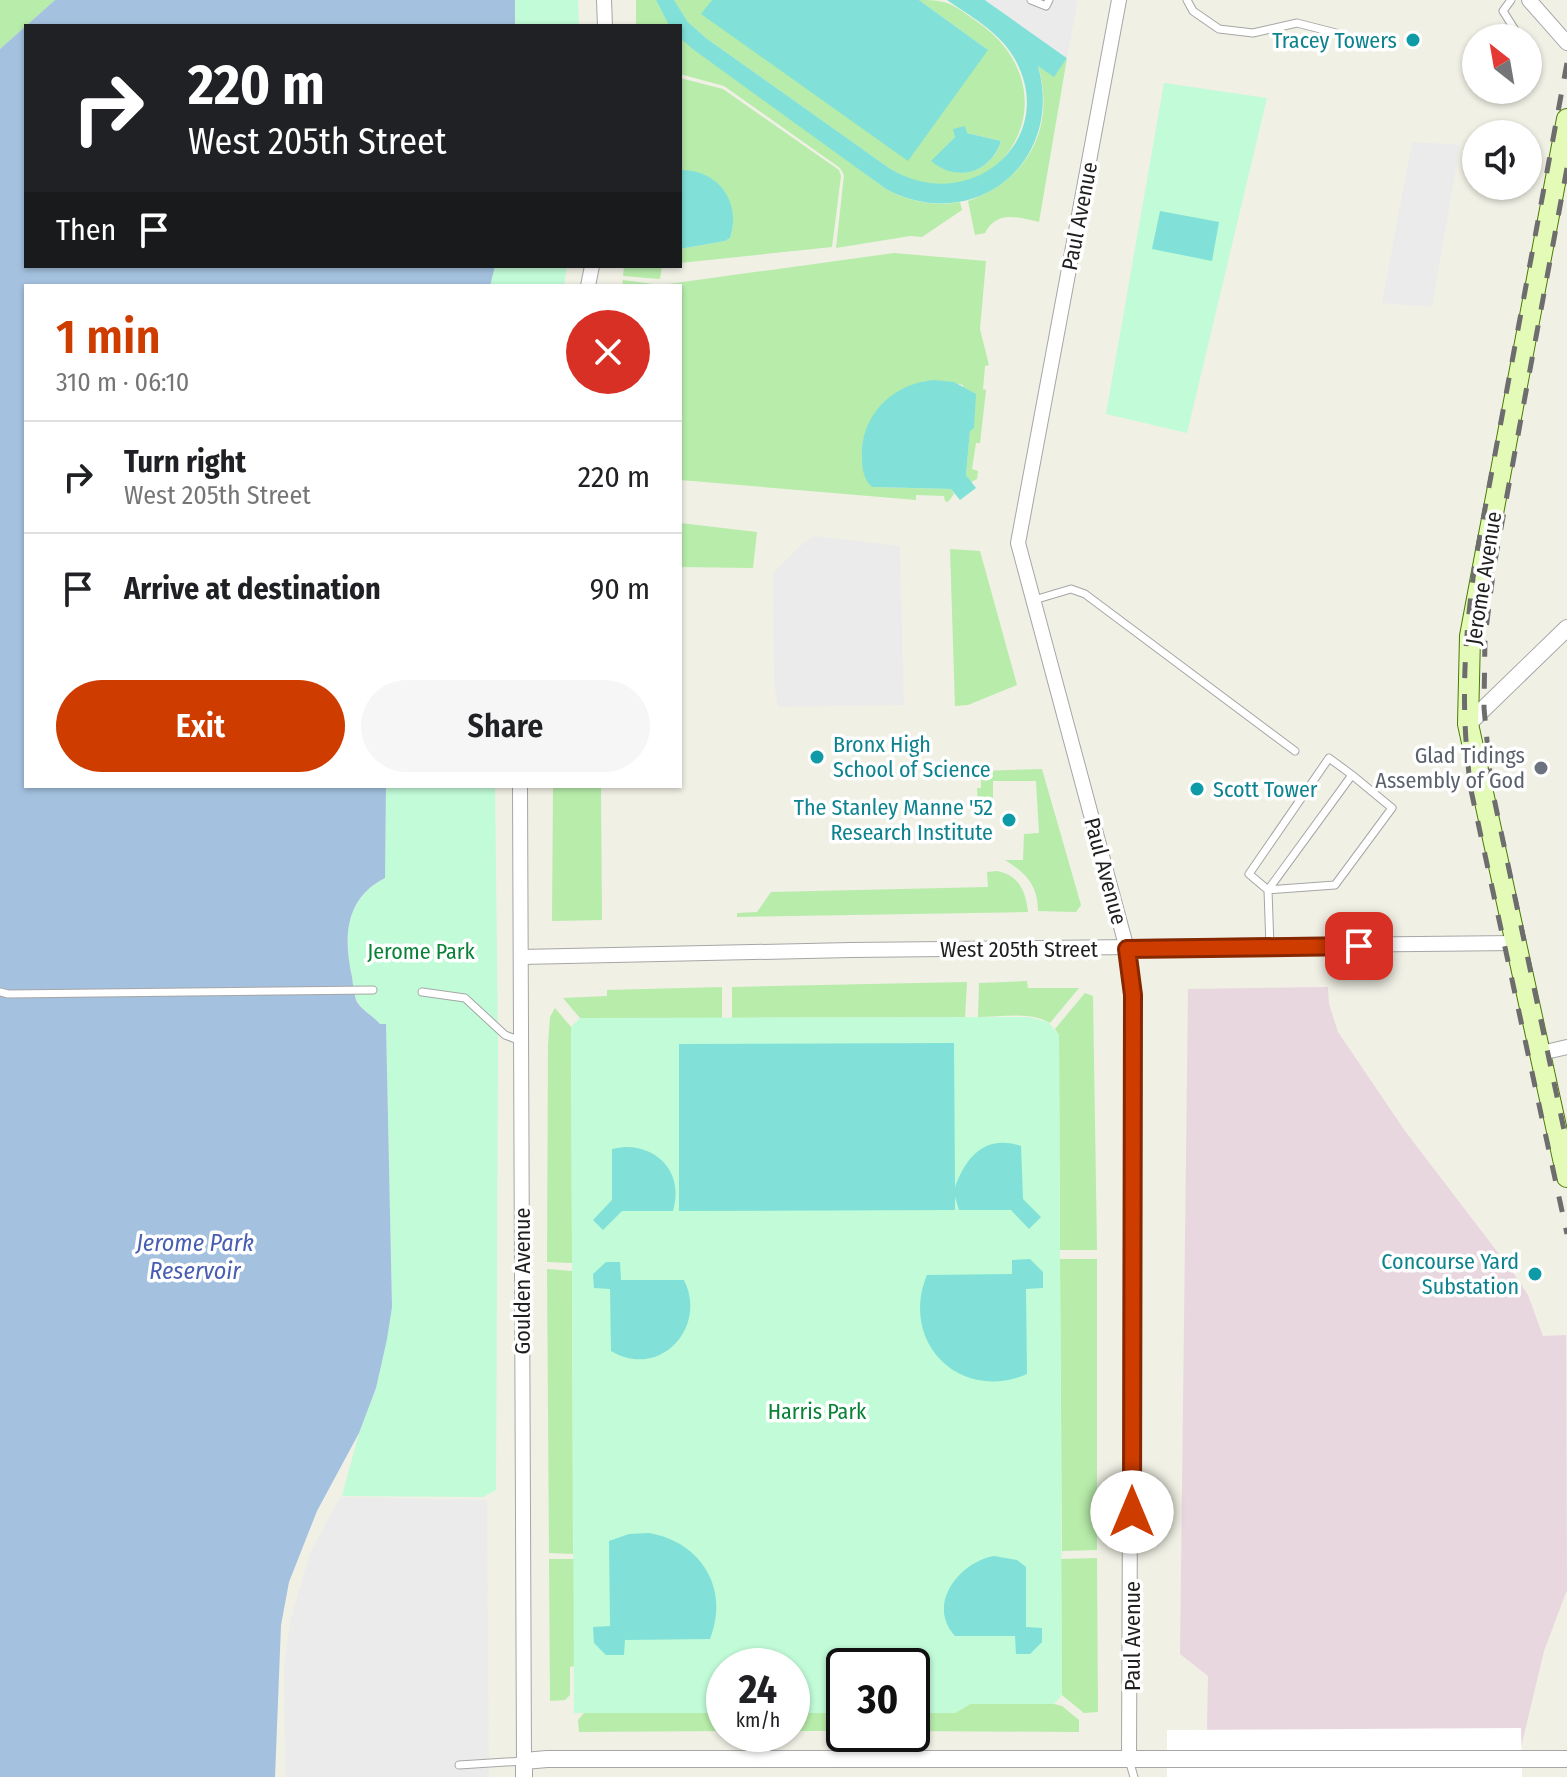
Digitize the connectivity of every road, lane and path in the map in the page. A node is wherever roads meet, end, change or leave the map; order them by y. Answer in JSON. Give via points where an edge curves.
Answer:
{"nodes":[{"id":1,"x":604,"y":0,"type":"edge"},
{"id":2,"x":1031,"y":0,"type":"edge"},
{"id":3,"x":1049,"y":0,"type":"edge"},
{"id":4,"x":1119,"y":0,"type":"edge"},
{"id":5,"x":1187,"y":0,"type":"edge"},
{"id":6,"x":1511,"y":0,"type":"edge"},
{"id":7,"x":1529,"y":0,"type":"edge"},
{"id":8,"x":605,"y":24,"type":"edge"},
{"id":9,"x":1511,"y":24,"type":"edge"},
{"id":10,"x":1336,"y":33,"type":"dead end"},
{"id":11,"x":1567,"y":43,"type":"edge"},
{"id":12,"x":1567,"y":119,"type":"edge"},
{"id":13,"x":1565,"y":140,"type":"edge"},
{"id":14,"x":1561,"y":186,"type":"edge"},
{"id":15,"x":1034,"y":600,"type":"junction"},
{"id":16,"x":1567,"y":628,"type":"edge"},
{"id":17,"x":1468,"y":724,"type":"junction"},
{"id":18,"x":1295,"y":751,"type":"dead end"},
{"id":19,"x":1352,"y":775,"type":"junction"},
{"id":20,"x":520,"y":788,"type":"edge"},
{"id":21,"x":1268,"y":890,"type":"junction"},
{"id":22,"x":1517,"y":943,"type":"junction"},
{"id":23,"x":1270,"y":947,"type":"junction"},
{"id":24,"x":1127,"y":949,"type":"junction"},
{"id":25,"x":521,"y":957,"type":"junction"},
{"id":26,"x":373,"y":990,"type":"dead end"},
{"id":27,"x":0,"y":992,"type":"edge"},
{"id":28,"x":422,"y":992,"type":"dead end"},
{"id":29,"x":521,"y":1041,"type":"junction"},
{"id":30,"x":1567,"y":1047,"type":"edge"},
{"id":31,"x":1541,"y":1053,"type":"junction"},
{"id":32,"x":1567,"y":1177,"type":"edge"},
{"id":33,"x":1567,"y":1759,"type":"edge"},
{"id":34,"x":1129,"y":1760,"type":"junction"},
{"id":35,"x":459,"y":1765,"type":"dead end"},
{"id":36,"x":524,"y":1769,"type":"edge"},
{"id":37,"x":1134,"y":1777,"type":"edge"}],
"edges":[{"from":1,"to":8,"type":"street"},
{"from":2,"to":3,"type":"lane","via":[[1046,6]]},
{"from":4,"to":15,"type":"street","name":"Paul Avenue","via":[[1018,543]]},
{"from":5,"to":10,"type":"lane","via":[[1193,11],[1219,29],[1253,33],[1297,23]]},
{"from":6,"to":9,"type":"lane","via":[[1503,11]]},
{"from":7,"to":11,"type":"street"},
{"from":12,"to":13,"type":"main road","name":"Jerome Avenue"},
{"from":13,"to":14,"type":"main road","name":"Jerome Avenue"},
{"from":14,"to":17,"type":"main road","name":"Jerome Avenue","via":[[1470,636]]},
{"from":15,"to":18,"type":"lane","via":[[1071,589],[1085,594]]},
{"from":15,"to":24,"type":"street","name":"Paul Avenue"},
{"from":16,"to":17,"type":"street"},
{"from":17,"to":22,"type":"main road","name":"Jerome Avenue"},
{"from":19,"to":21,"type":"lane"},
{"from":19,"to":21,"type":"lane","via":[[1329,758],[1249,874]]},
{"from":19,"to":21,"type":"lane","via":[[1392,808],[1335,885]]},
{"from":20,"to":25,"type":"street","name":"Goulden Avenue"},
{"from":21,"to":23,"type":"lane"},
{"from":22,"to":23,"type":"street","name":"West 205th Street"},
{"from":22,"to":31,"type":"main road","name":"Jerome Avenue"},
{"from":23,"to":24,"type":"street","name":"West 205th Street"},
{"from":24,"to":25,"type":"street","name":"West 205th Street"},
{"from":24,"to":34,"type":"street","name":"Paul Avenue","via":[[1133,995]]},
{"from":25,"to":29,"type":"street","name":"Goulden Avenue"},
{"from":26,"to":27,"type":"lane"},
{"from":28,"to":29,"type":"lane","via":[[465,998],[505,1035]]},
{"from":29,"to":36,"type":"street","name":"Goulden Avenue"},
{"from":30,"to":31,"type":"street"},
{"from":31,"to":32,"type":"main road","name":"Jerome Avenue"},
{"from":33,"to":34,"type":"street"},
{"from":34,"to":36,"type":"street"},
{"from":34,"to":37,"type":"lane"},
{"from":35,"to":36,"type":"lane"}]}
